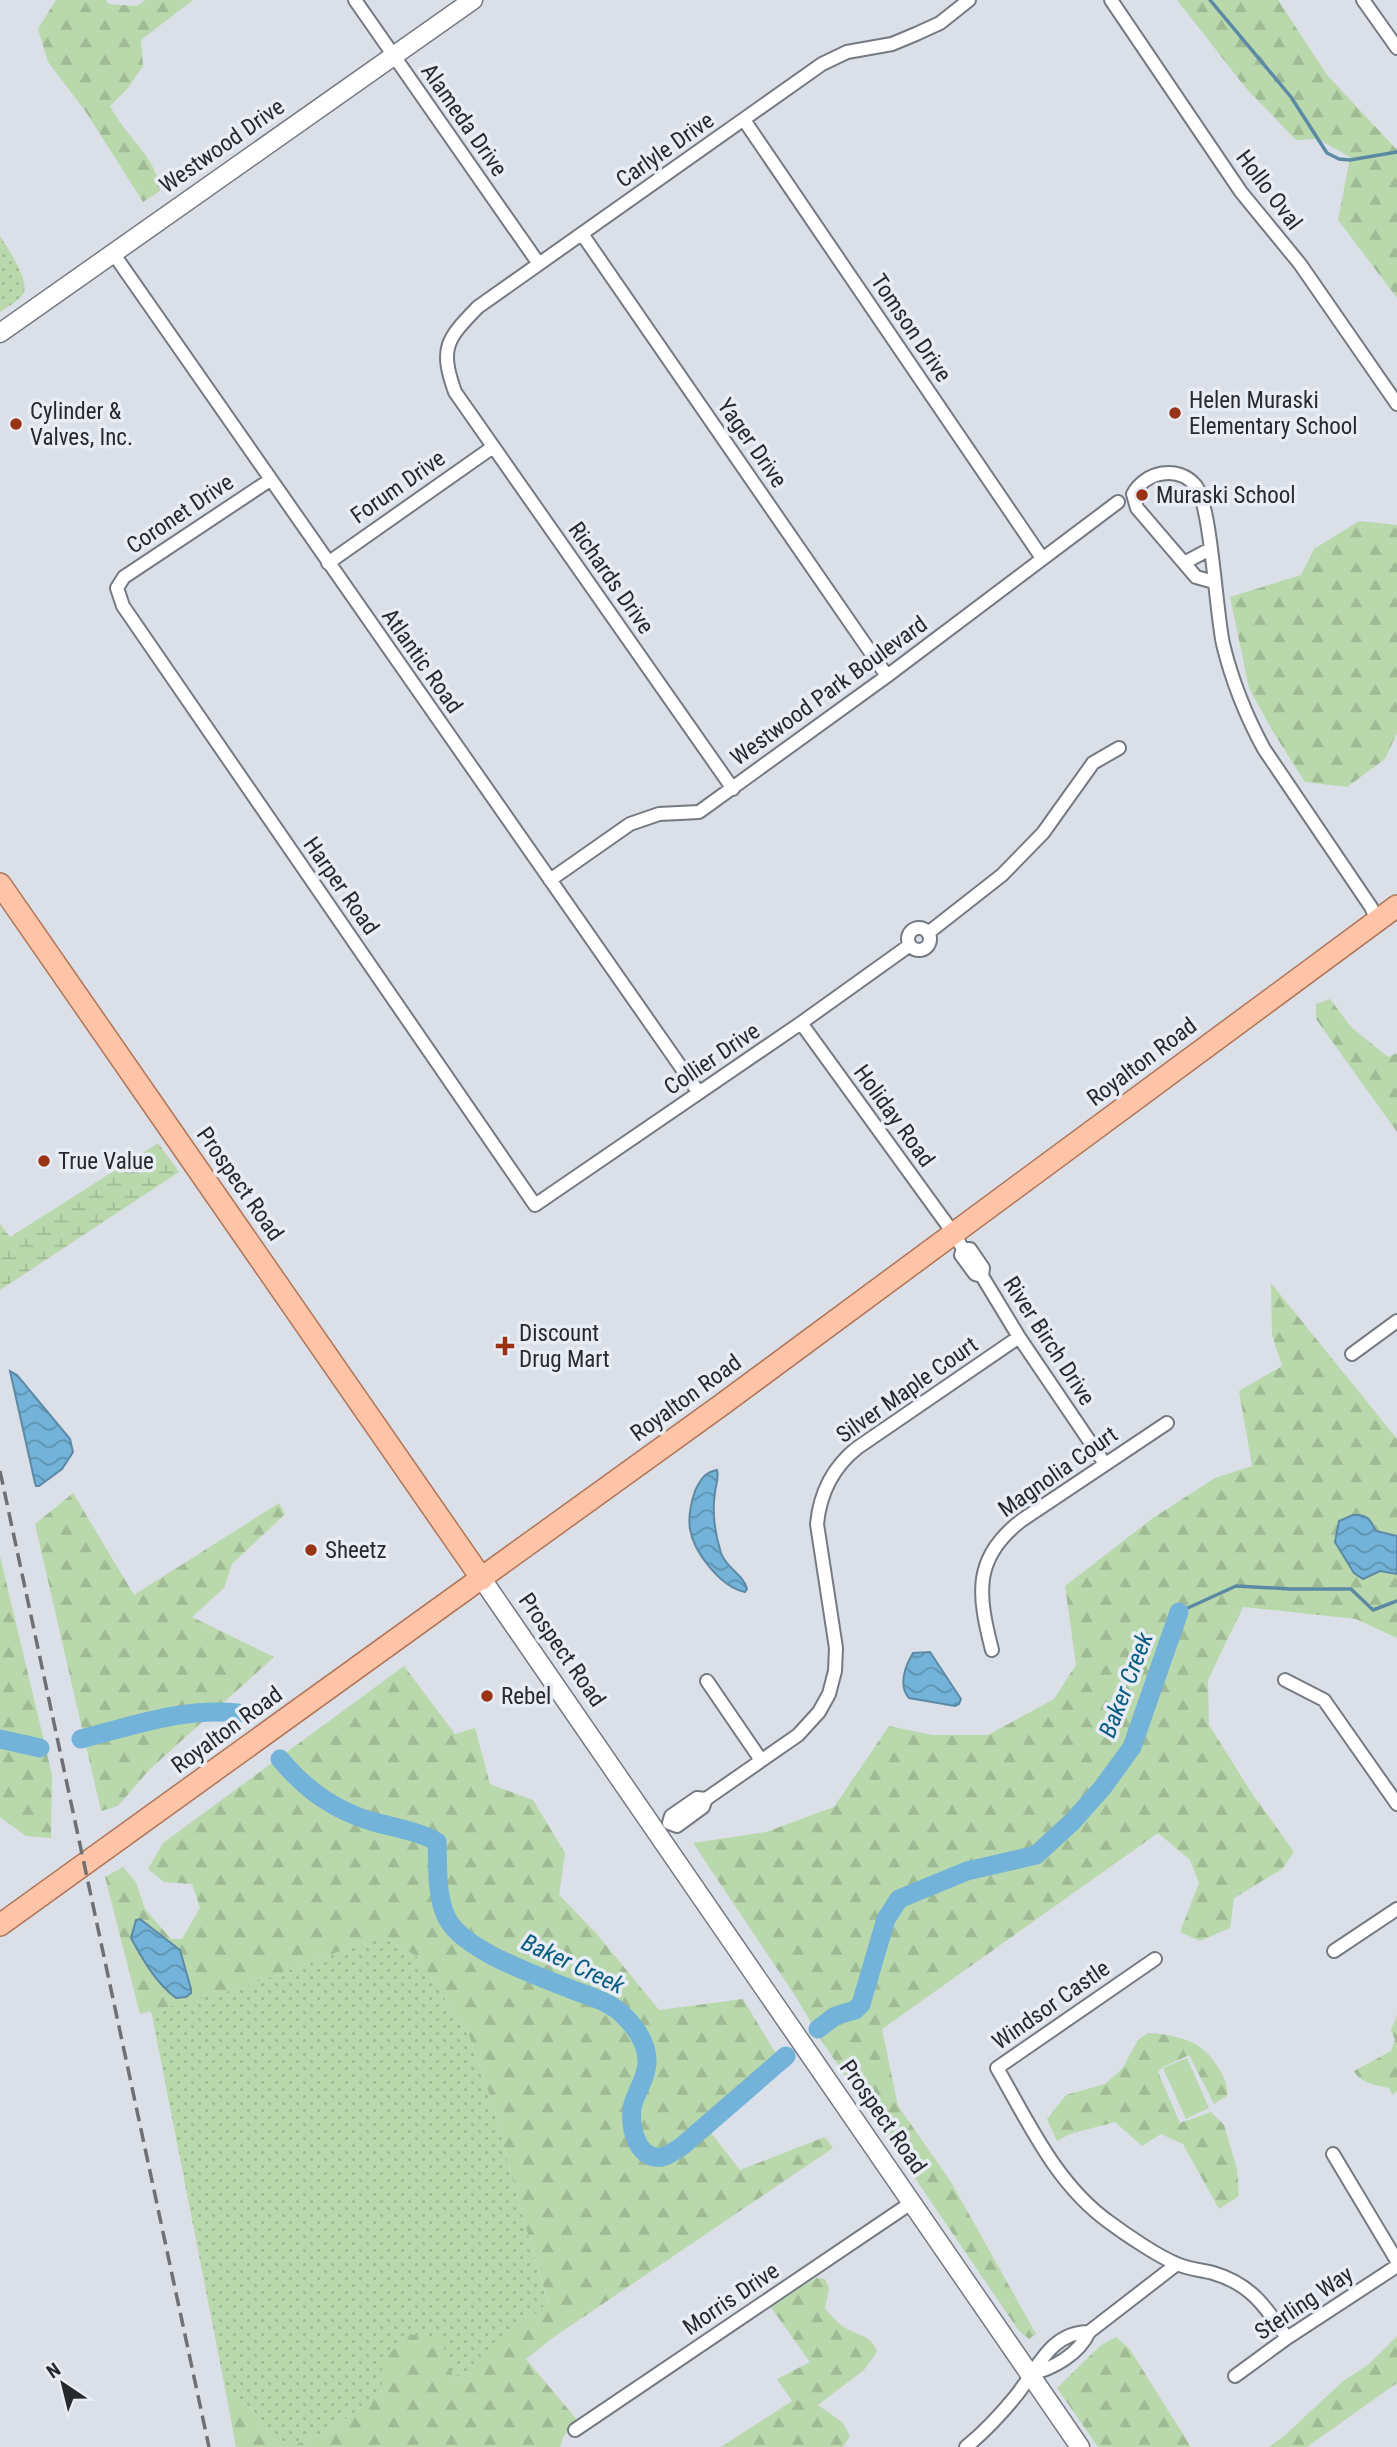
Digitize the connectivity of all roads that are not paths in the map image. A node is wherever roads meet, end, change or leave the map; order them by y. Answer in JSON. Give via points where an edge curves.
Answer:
{"nodes":[{"id":1,"x":355,"y":0,"type":"edge"},
{"id":2,"x":472,"y":0,"type":"edge"},
{"id":3,"x":969,"y":0,"type":"edge"},
{"id":4,"x":1111,"y":0,"type":"edge"},
{"id":5,"x":1363,"y":0,"type":"edge"},
{"id":6,"x":1397,"y":48,"type":"edge"},
{"id":7,"x":394,"y":57,"type":"junction"},
{"id":8,"x":744,"y":120,"type":"junction"},
{"id":9,"x":582,"y":234,"type":"junction"},
{"id":10,"x":113,"y":253,"type":"junction"},
{"id":11,"x":539,"y":264,"type":"junction"},
{"id":12,"x":0,"y":333,"type":"edge"},
{"id":13,"x":455,"y":392,"type":"joint"},
{"id":14,"x":1397,"y":404,"type":"edge"},
{"id":15,"x":493,"y":447,"type":"junction"},
{"id":16,"x":270,"y":480,"type":"junction"},
{"id":17,"x":1118,"y":502,"type":"dead end"},
{"id":18,"x":1210,"y":549,"type":"junction"},
{"id":19,"x":1042,"y":558,"type":"junction"},
{"id":20,"x":328,"y":562,"type":"junction"},
{"id":21,"x":1184,"y":563,"type":"junction"},
{"id":22,"x":1214,"y":582,"type":"junction"},
{"id":23,"x":117,"y":588,"type":"joint"},
{"id":24,"x":887,"y":676,"type":"junction"},
{"id":25,"x":1119,"y":748,"type":"dead end"},
{"id":26,"x":733,"y":789,"type":"junction"},
{"id":27,"x":550,"y":880,"type":"junction"},
{"id":28,"x":0,"y":884,"type":"edge"},
{"id":29,"x":1397,"y":906,"type":"edge"},
{"id":30,"x":1377,"y":920,"type":"junction"},
{"id":31,"x":801,"y":1023,"type":"junction"},
{"id":32,"x":699,"y":1093,"type":"junction"},
{"id":33,"x":535,"y":1205,"type":"joint"},
{"id":34,"x":958,"y":1241,"type":"junction"},
{"id":35,"x":1397,"y":1321,"type":"edge"},
{"id":36,"x":1019,"y":1337,"type":"junction"},
{"id":37,"x":1352,"y":1354,"type":"dead end"},
{"id":38,"x":1167,"y":1423,"type":"dead end"},
{"id":39,"x":1105,"y":1464,"type":"junction"},
{"id":40,"x":482,"y":1579,"type":"junction"},
{"id":41,"x":992,"y":1650,"type":"dead end"},
{"id":42,"x":1285,"y":1680,"type":"dead end"},
{"id":43,"x":707,"y":1681,"type":"dead end"},
{"id":44,"x":761,"y":1760,"type":"junction"},
{"id":45,"x":1397,"y":1804,"type":"edge"},
{"id":46,"x":662,"y":1828,"type":"junction"},
{"id":47,"x":1397,"y":1909,"type":"edge"},
{"id":48,"x":0,"y":1925,"type":"edge"},
{"id":49,"x":1334,"y":1951,"type":"dead end"},
{"id":50,"x":1155,"y":1959,"type":"dead end"},
{"id":51,"x":1333,"y":2154,"type":"dead end"},
{"id":52,"x":911,"y":2203,"type":"junction"},
{"id":53,"x":1397,"y":2263,"type":"edge"},
{"id":54,"x":1177,"y":2264,"type":"junction"},
{"id":55,"x":1287,"y":2338,"type":"junction"},
{"id":56,"x":1030,"y":2374,"type":"junction"},
{"id":57,"x":1236,"y":2376,"type":"dead end"},
{"id":58,"x":575,"y":2430,"type":"dead end"},
{"id":59,"x":966,"y":2447,"type":"edge"},
{"id":60,"x":1080,"y":2447,"type":"edge"}],
"edges":[{"from":1,"to":7,"type":"street","name":"Alameda Drive"},
{"from":2,"to":7,"type":"street","name":"Westwood Drive"},
{"from":3,"to":8,"type":"street","name":"Carlyle Drive","via":[[940,23],[916,34],[892,44],[847,52],[822,64]]},
{"from":4,"to":14,"type":"street","name":"Hollo Oval","via":[[1241,192],[1300,264]]},
{"from":5,"to":6,"type":"street"},
{"from":7,"to":10,"type":"street","name":"Westwood Drive"},
{"from":7,"to":11,"type":"street","name":"Alameda Drive"},
{"from":8,"to":9,"type":"street","name":"Carlyle Drive"},
{"from":8,"to":19,"type":"street","name":"Tomson Drive"},
{"from":9,"to":11,"type":"street","name":"Carlyle Drive"},
{"from":9,"to":24,"type":"street","name":"Yager Drive"},
{"from":10,"to":12,"type":"street","name":"Westwood Drive"},
{"from":10,"to":16,"type":"street","name":"Atlantic Road"},
{"from":11,"to":13,"type":"street","name":"Carlyle Drive","via":[[478,307],[451,335],[446,366]]},
{"from":13,"to":15,"type":"street","name":"Richards Drive"},
{"from":15,"to":20,"type":"street","name":"Forum Drive"},
{"from":15,"to":26,"type":"street","name":"Richards Drive"},
{"from":16,"to":20,"type":"street","name":"Atlantic Road"},
{"from":16,"to":23,"type":"street","name":"Coronet Drive","via":[[124,577]]},
{"from":17,"to":19,"type":"street","name":"Westwood Park Boulevard"},
{"from":18,"to":21,"type":"street"},
{"from":18,"to":21,"type":"street","via":[[1196,487],[1171,474],[1155,474],[1140,482],[1133,494],[1137,508]]},
{"from":18,"to":22,"type":"street"},
{"from":19,"to":24,"type":"street","name":"Westwood Park Boulevard"},
{"from":20,"to":27,"type":"street","name":"Atlantic Road"},
{"from":21,"to":22,"type":"street","via":[[1196,577]]},
{"from":22,"to":30,"type":"street","via":[[1224,645],[1250,724]]},
{"from":23,"to":33,"type":"street","name":"Harper Road","via":[[123,606]]},
{"from":24,"to":26,"type":"street","name":"Westwood Park Boulevard"},
{"from":25,"to":31,"type":"street","name":"Collier Drive","via":[[1093,763],[1042,833],[1002,875],[928,933],[914,930],[910,945]]},
{"from":26,"to":27,"type":"street","name":"Westwood Park Boulevard","via":[[699,812],[659,814],[630,824]]},
{"from":27,"to":32,"type":"street","name":"Atlantic Road"},
{"from":28,"to":40,"type":"main road","name":"Prospect Road"},
{"from":29,"to":30,"type":"main road","name":"Royalton Road"},
{"from":30,"to":34,"type":"main road","name":"Royalton Road"},
{"from":31,"to":32,"type":"street","name":"Collier Drive"},
{"from":31,"to":34,"type":"street","name":"Holiday Road"},
{"from":32,"to":33,"type":"street","name":"Collier Drive"},
{"from":34,"to":36,"type":"street","name":"River Birch Drive","via":[[961,1255],[975,1274],[982,1276]]},
{"from":34,"to":40,"type":"main road","name":"Royalton Road"},
{"from":35,"to":37,"type":"street"},
{"from":36,"to":39,"type":"street","name":"River Birch Drive"},
{"from":36,"to":44,"type":"street","name":"Silver Maple Court","via":[[856,1448],[829,1479],[817,1524],[836,1648],[833,1682],[825,1703],[806,1728]]},
{"from":38,"to":39,"type":"street","name":"Magnolia Court"},
{"from":39,"to":41,"type":"street","name":"Magnolia Court","via":[[1016,1524],[995,1548],[981,1591]]},
{"from":40,"to":46,"type":"street","name":"Prospect Road"},
{"from":40,"to":48,"type":"main road","name":"Royalton Road"},
{"from":42,"to":45,"type":"street","via":[[1324,1700]]},
{"from":43,"to":44,"type":"street"},
{"from":44,"to":46,"type":"street","name":"Silver Maple Court","via":[[706,1799],[697,1798]]},
{"from":46,"to":52,"type":"street","name":"Prospect Road"},
{"from":47,"to":49,"type":"street"},
{"from":50,"to":54,"type":"street","name":"Windsor Castle","via":[[997,2068],[1032,2133],[1076,2192],[1107,2221]]},
{"from":51,"to":53,"type":"street"},
{"from":52,"to":56,"type":"street","name":"Prospect Road"},
{"from":52,"to":58,"type":"street","name":"Morris Drive"},
{"from":53,"to":55,"type":"street","name":"Sterling Way"},
{"from":54,"to":55,"type":"street","name":"Windsor Castle","via":[[1236,2281],[1261,2301]]},
{"from":54,"to":56,"type":"street","via":[[1089,2332],[1083,2345],[1048,2370]]},
{"from":55,"to":57,"type":"street","name":"Sterling Way"},
{"from":56,"to":59,"type":"street","via":[[1016,2396]]},
{"from":56,"to":60,"type":"street","name":"Prospect Road"}]}
